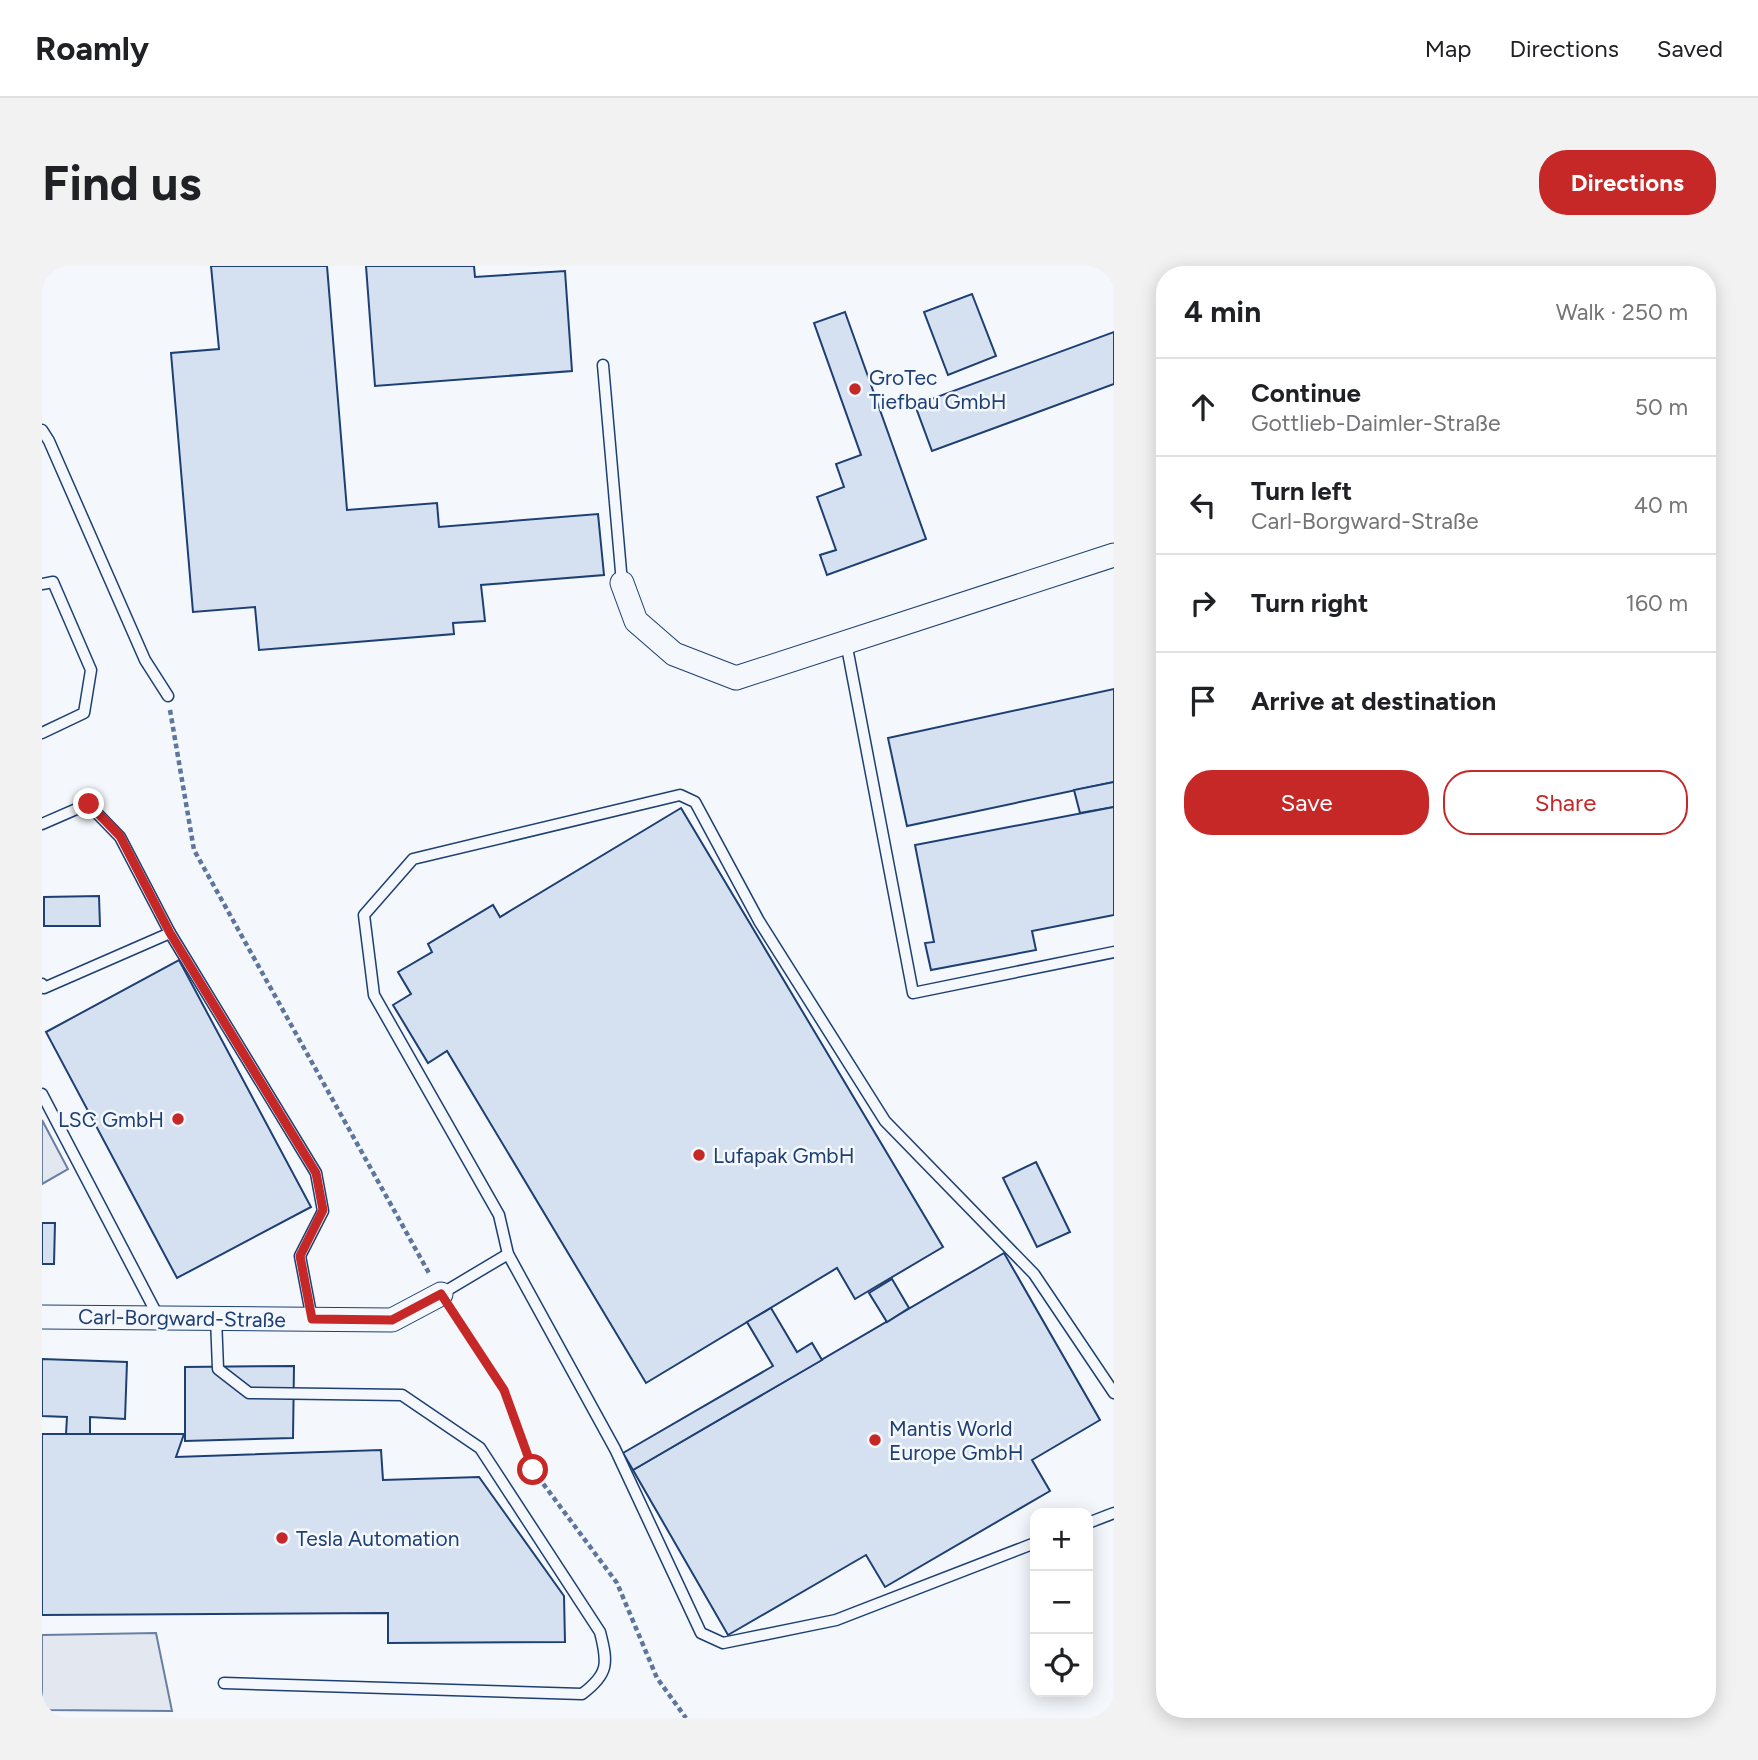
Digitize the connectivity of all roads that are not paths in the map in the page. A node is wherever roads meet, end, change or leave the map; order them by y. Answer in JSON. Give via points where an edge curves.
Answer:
{"nodes":[{"id":1,"x":603,"y":365,"type":"dead end"},
{"id":2,"x":42,"y":430,"type":"edge"},
{"id":3,"x":1114,"y":555,"type":"edge"},
{"id":4,"x":622,"y":583,"type":"joint"},
{"id":5,"x":42,"y":584,"type":"edge"},
{"id":6,"x":846,"y":642,"type":"junction"},
{"id":7,"x":168,"y":696,"type":"road end"},
{"id":8,"x":42,"y":733,"type":"edge"},
{"id":9,"x":42,"y":824,"type":"edge"},
{"id":10,"x":170,"y":933,"type":"junction"},
{"id":11,"x":1114,"y":952,"type":"edge"},
{"id":12,"x":42,"y":984,"type":"edge"},
{"id":13,"x":42,"y":1094,"type":"edge"},
{"id":14,"x":508,"y":1254,"type":"junction"},
{"id":15,"x":441,"y":1294,"type":"joint"},
{"id":16,"x":42,"y":1317,"type":"edge"},
{"id":17,"x":159,"y":1318,"type":"junction"},
{"id":18,"x":216,"y":1318,"type":"junction"},
{"id":19,"x":312,"y":1319,"type":"junction"},
{"id":20,"x":1114,"y":1393,"type":"edge"},
{"id":21,"x":1114,"y":1513,"type":"edge"},
{"id":22,"x":1093,"y":1521,"type":"edge"},
{"id":23,"x":1030,"y":1545,"type":"edge"},
{"id":24,"x":224,"y":1683,"type":"dead end"}],
"edges":[{"from":1,"to":4,"type":"lane"},
{"from":2,"to":7,"type":"lane","via":[[145,660]]},
{"from":3,"to":6,"type":"street"},
{"from":4,"to":6,"type":"street","via":[[636,621],[674,654],[736,678]]},
{"from":5,"to":8,"type":"lane","via":[[53,582],[91,670],[84,713]]},
{"from":6,"to":11,"type":"lane","via":[[912,993]]},
{"from":9,"to":10,"type":"lane","via":[[89,804],[120,836]]},
{"from":10,"to":12,"type":"lane","via":[[44,988]]},
{"from":10,"to":19,"type":"lane","via":[[316,1173],[323,1210],[300,1256]]},
{"from":13,"to":17,"type":"lane"},
{"from":14,"to":15,"type":"lane"},
{"from":14,"to":20,"type":"lane","via":[[499,1215],[374,995],[364,915],[413,859],[680,795],[695,802],[759,921],[885,1121],[1034,1274]]},
{"from":14,"to":23,"type":"lane","via":[[615,1449],[701,1633],[723,1643],[836,1620]]},
{"from":15,"to":19,"type":"street","name":"Carl-Borgward-Straße","via":[[392,1320]]},
{"from":16,"to":17,"type":"street","name":"Carl-Borgward-Straße"},
{"from":17,"to":18,"type":"street","name":"Carl-Borgward-Straße"},
{"from":18,"to":19,"type":"street","name":"Carl-Borgward-Straße"},
{"from":18,"to":24,"type":"lane","via":[[218,1369],[249,1393],[402,1395],[480,1448],[600,1633],[607,1658],[598,1682],[582,1694]]},
{"from":21,"to":22,"type":"lane"}]}
